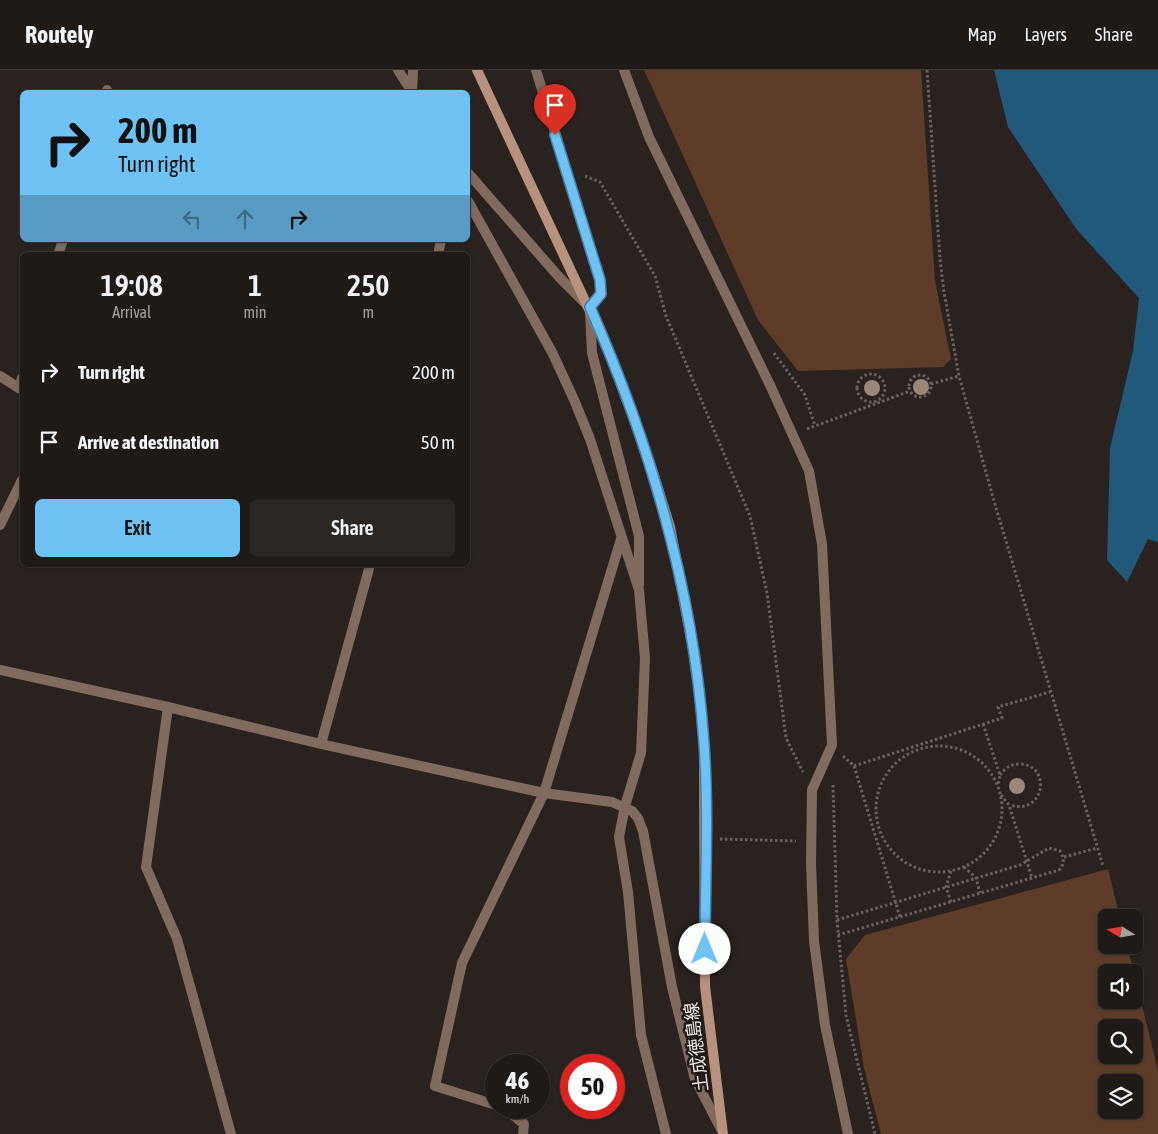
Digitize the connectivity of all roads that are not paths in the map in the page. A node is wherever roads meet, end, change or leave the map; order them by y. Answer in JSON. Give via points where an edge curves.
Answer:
{"nodes":[{"id":1,"x":398,"y":70,"type":"edge"},
{"id":2,"x":413,"y":70,"type":"edge"},
{"id":3,"x":477,"y":70,"type":"edge"},
{"id":4,"x":536,"y":70,"type":"edge"},
{"id":5,"x":624,"y":70,"type":"edge"},
{"id":6,"x":411,"y":90,"type":"edge"},
{"id":7,"x":412,"y":90,"type":"edge"},
{"id":8,"x":470,"y":175,"type":"edge"},
{"id":9,"x":470,"y":205,"type":"edge"},
{"id":10,"x":590,"y":307,"type":"junction"},
{"id":11,"x":0,"y":376,"type":"edge"},
{"id":12,"x":20,"y":384,"type":"edge"},
{"id":13,"x":20,"y":484,"type":"edge"},
{"id":14,"x":0,"y":525,"type":"edge"},
{"id":15,"x":621,"y":539,"type":"junction"},
{"id":16,"x":369,"y":567,"type":"edge"},
{"id":17,"x":639,"y":590,"type":"junction"},
{"id":18,"x":0,"y":670,"type":"edge"},
{"id":19,"x":168,"y":707,"type":"junction"},
{"id":20,"x":321,"y":744,"type":"junction"},
{"id":21,"x":544,"y":793,"type":"junction"},
{"id":22,"x":625,"y":806,"type":"junction"},
{"id":23,"x":485,"y":1102,"type":"edge"},
{"id":24,"x":518,"y":1119,"type":"edge"},
{"id":25,"x":723,"y":1133,"type":"edge"},
{"id":26,"x":231,"y":1134,"type":"edge"},
{"id":27,"x":523,"y":1134,"type":"edge"},
{"id":28,"x":666,"y":1134,"type":"edge"},
{"id":29,"x":848,"y":1134,"type":"edge"}],
"edges":[{"from":1,"to":6,"type":"street"},
{"from":2,"to":7,"type":"street"},
{"from":3,"to":10,"type":"main road","name":"土成徳島線"},
{"from":4,"to":10,"type":"street","via":[[600,280],[601,294]]},
{"from":5,"to":29,"type":"street","via":[[649,137],[809,471],[822,544],[832,745],[812,790],[814,941],[825,1025]]},
{"from":8,"to":10,"type":"street","via":[[559,277]]},
{"from":9,"to":15,"type":"street","via":[[553,354],[575,402]]},
{"from":10,"to":17,"type":"street","via":[[592,353],[639,536]]},
{"from":10,"to":25,"type":"main road","name":"土成徳島線","via":[[630,407],[670,527],[697,670],[704,746],[705,986]]},
{"from":11,"to":12,"type":"street"},
{"from":13,"to":14,"type":"street"},
{"from":15,"to":17,"type":"street"},
{"from":15,"to":21,"type":"street"},
{"from":16,"to":20,"type":"street"},
{"from":17,"to":22,"type":"street","via":[[646,658],[641,753]]},
{"from":18,"to":19,"type":"street"},
{"from":19,"to":20,"type":"street"},
{"from":19,"to":26,"type":"street","via":[[146,868],[176,939]]},
{"from":20,"to":21,"type":"street"},
{"from":21,"to":22,"type":"street"},
{"from":21,"to":23,"type":"street","via":[[462,963],[435,1086]]},
{"from":22,"to":25,"type":"street","via":[[638,818],[643,831],[672,987],[694,1079]]},
{"from":22,"to":28,"type":"street","via":[[619,837],[628,892],[641,1034]]},
{"from":24,"to":27,"type":"street","via":[[524,1124]]}]}
